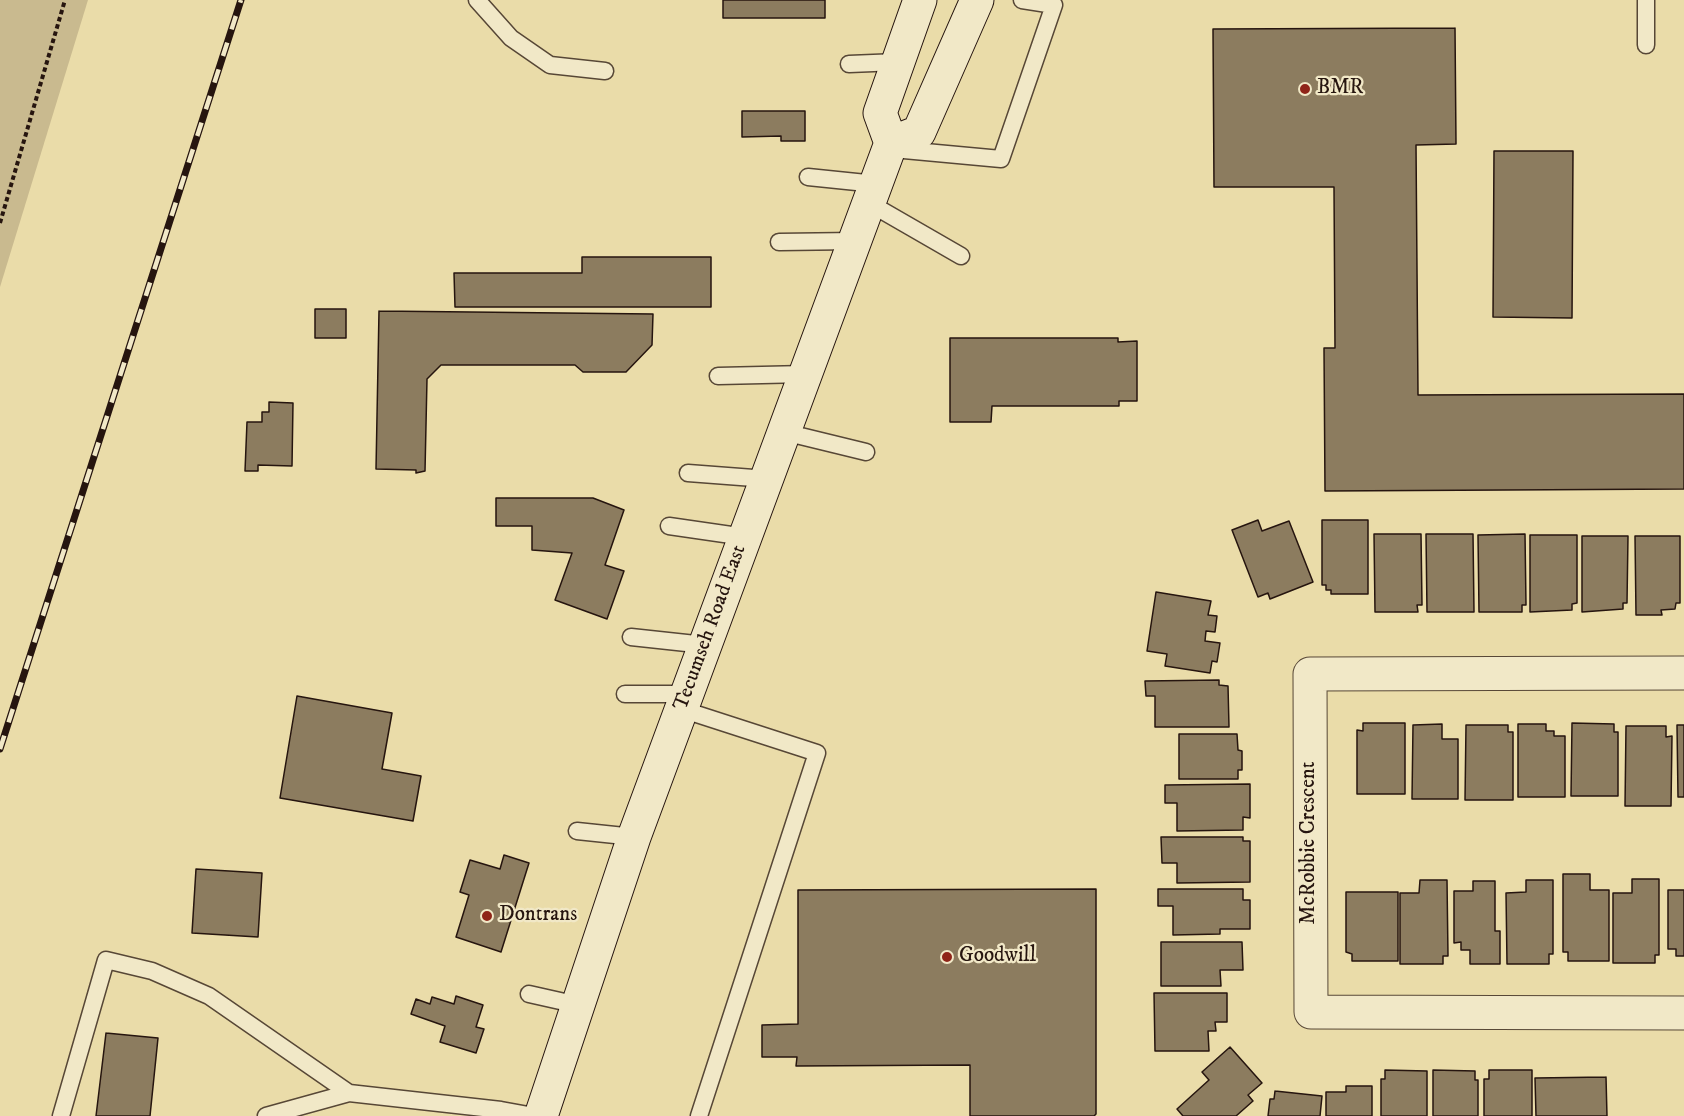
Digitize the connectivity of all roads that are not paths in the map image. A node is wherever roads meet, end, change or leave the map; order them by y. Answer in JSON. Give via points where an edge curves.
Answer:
{"nodes":[{"id":1,"x":477,"y":0,"type":"edge"},
{"id":2,"x":920,"y":0,"type":"edge"},
{"id":3,"x":977,"y":0,"type":"edge"},
{"id":4,"x":1022,"y":0,"type":"edge"},
{"id":5,"x":1646,"y":0,"type":"edge"},
{"id":6,"x":489,"y":7,"type":"edge"},
{"id":7,"x":1646,"y":45,"type":"dead end"},
{"id":8,"x":898,"y":62,"type":"junction"},
{"id":9,"x":849,"y":64,"type":"dead end"},
{"id":10,"x":605,"y":71,"type":"dead end"},
{"id":11,"x":890,"y":146,"type":"junction"},
{"id":12,"x":808,"y":177,"type":"dead end"},
{"id":13,"x":873,"y":193,"type":"junction"},
{"id":14,"x":779,"y":242,"type":"dead end"},
{"id":15,"x":855,"y":242,"type":"junction"},
{"id":16,"x":961,"y":256,"type":"dead end"},
{"id":17,"x":806,"y":374,"type":"junction"},
{"id":18,"x":718,"y":376,"type":"dead end"},
{"id":19,"x":784,"y":432,"type":"junction"},
{"id":20,"x":866,"y":452,"type":"dead end"},
{"id":21,"x":688,"y":472,"type":"dead end"},
{"id":22,"x":767,"y":479,"type":"junction"},
{"id":23,"x":669,"y":526,"type":"dead end"},
{"id":24,"x":745,"y":537,"type":"junction"},
{"id":25,"x":631,"y":638,"type":"dead end"},
{"id":26,"x":705,"y":645,"type":"junction"},
{"id":27,"x":1684,"y":673,"type":"edge"},
{"id":28,"x":625,"y":694,"type":"dead end"},
{"id":29,"x":684,"y":702,"type":"junction"},
{"id":30,"x":577,"y":831,"type":"dead end"},
{"id":31,"x":634,"y":837,"type":"junction"},
{"id":32,"x":529,"y":994,"type":"dead end"},
{"id":33,"x":578,"y":1005,"type":"junction"},
{"id":34,"x":1684,"y":1013,"type":"edge"},
{"id":35,"x":349,"y":1093,"type":"junction"},
{"id":36,"x":61,"y":1116,"type":"edge"},
{"id":37,"x":267,"y":1116,"type":"edge"},
{"id":38,"x":534,"y":1116,"type":"edge"},
{"id":39,"x":541,"y":1116,"type":"edge"},
{"id":40,"x":699,"y":1116,"type":"edge"}],
"edges":[{"from":1,"to":6,"type":"lane"},
{"from":2,"to":8,"type":"main road"},
{"from":3,"to":11,"type":"main road","via":[[919,132]]},
{"from":4,"to":11,"type":"lane","via":[[1054,4],[1001,159]]},
{"from":5,"to":7,"type":"lane"},
{"from":6,"to":10,"type":"lane","via":[[512,38],[550,65]]},
{"from":8,"to":9,"type":"lane"},
{"from":8,"to":11,"type":"main road","via":[[880,113]]},
{"from":11,"to":13,"type":"main road","name":"Tecumseh Road East"},
{"from":12,"to":13,"type":"lane"},
{"from":13,"to":15,"type":"main road","name":"Tecumseh Road East"},
{"from":13,"to":16,"type":"lane"},
{"from":14,"to":15,"type":"lane"},
{"from":15,"to":17,"type":"main road","name":"Tecumseh Road East"},
{"from":17,"to":18,"type":"lane"},
{"from":17,"to":19,"type":"main road","name":"Tecumseh Road East"},
{"from":19,"to":20,"type":"lane"},
{"from":19,"to":22,"type":"main road","name":"Tecumseh Road East"},
{"from":21,"to":22,"type":"lane"},
{"from":22,"to":24,"type":"main road","name":"Tecumseh Road East"},
{"from":23,"to":24,"type":"lane"},
{"from":24,"to":26,"type":"main road","name":"Tecumseh Road East"},
{"from":25,"to":26,"type":"lane"},
{"from":26,"to":29,"type":"main road","name":"Tecumseh Road East"},
{"from":27,"to":34,"type":"main road","name":"McRobbie Crescent","via":[[1310,674],[1311,1012]]},
{"from":28,"to":29,"type":"lane"},
{"from":29,"to":31,"type":"main road","name":"Tecumseh Road East"},
{"from":29,"to":40,"type":"lane","via":[[817,753]]},
{"from":30,"to":31,"type":"lane"},
{"from":31,"to":33,"type":"main road","name":"Tecumseh Road East"},
{"from":32,"to":33,"type":"lane"},
{"from":33,"to":39,"type":"main road","name":"Tecumseh Road East"},
{"from":35,"to":36,"type":"lane","via":[[209,996],[152,971],[106,960]]},
{"from":35,"to":37,"type":"lane"},
{"from":35,"to":38,"type":"lane"}]}
